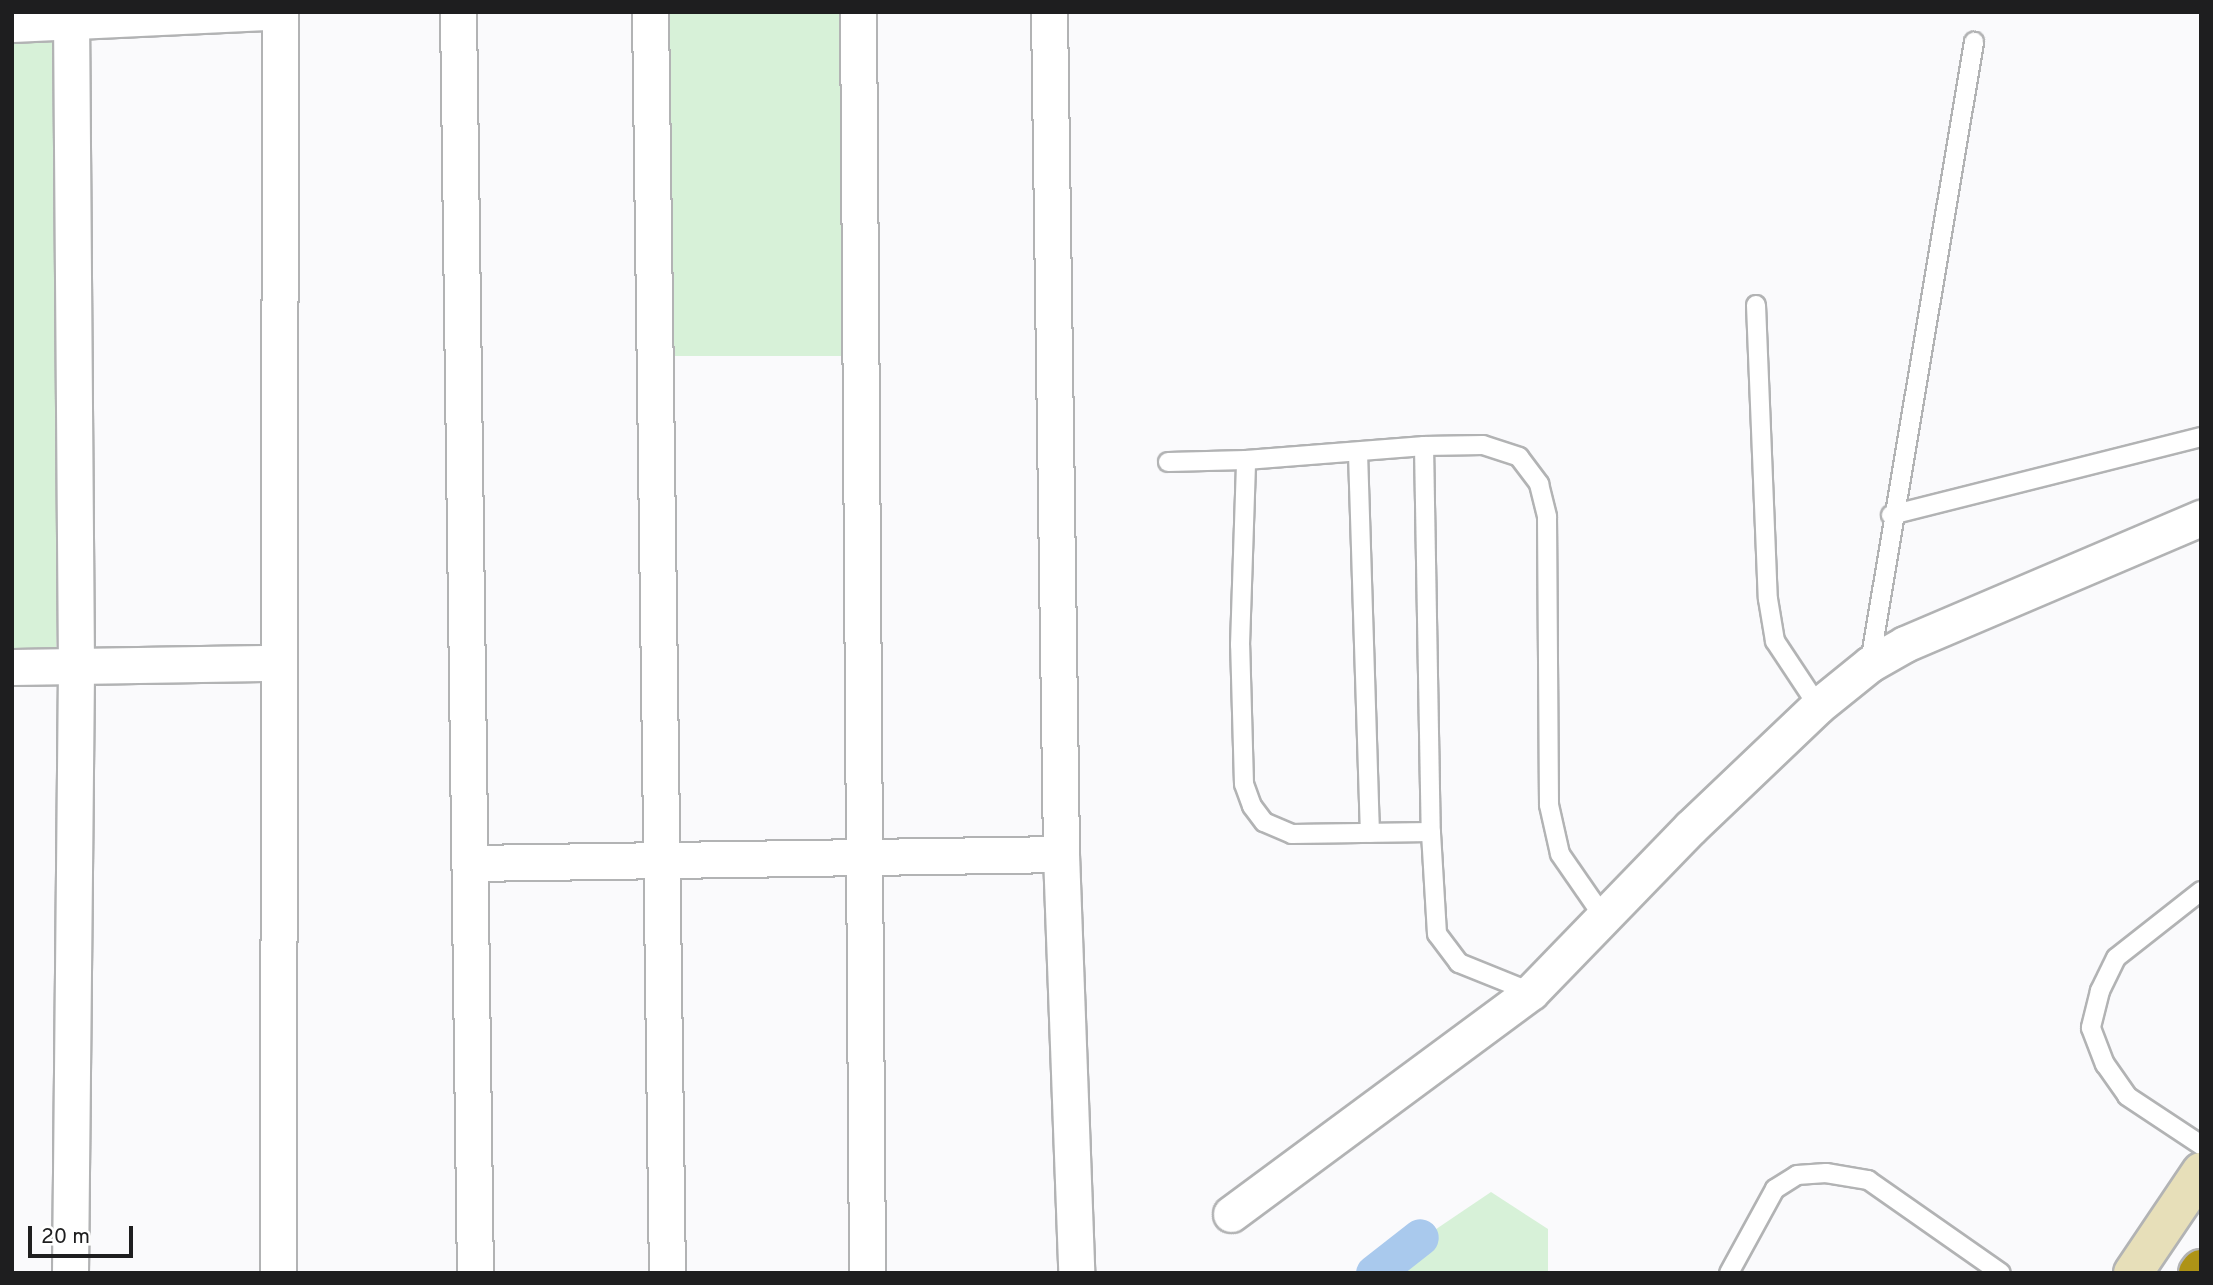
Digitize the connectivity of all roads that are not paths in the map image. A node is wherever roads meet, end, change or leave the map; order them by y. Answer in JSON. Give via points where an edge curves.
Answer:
{"nodes":[{"id":1,"x":270,"y":12,"type":"edge"},
{"id":2,"x":280,"y":12,"type":"edge"},
{"id":3,"x":458,"y":12,"type":"edge"},
{"id":4,"x":650,"y":12,"type":"edge"},
{"id":5,"x":858,"y":12,"type":"edge"},
{"id":6,"x":1049,"y":12,"type":"edge"},
{"id":7,"x":71,"y":18,"type":"edge"},
{"id":8,"x":12,"y":24,"type":"edge"},
{"id":9,"x":1974,"y":42,"type":"dead end"},
{"id":10,"x":1756,"y":305,"type":"dead end"},
{"id":11,"x":2201,"y":437,"type":"edge"},
{"id":12,"x":1424,"y":446,"type":"junction"},
{"id":13,"x":1358,"y":453,"type":"junction"},
{"id":14,"x":1246,"y":460,"type":"junction"},
{"id":15,"x":1168,"y":462,"type":"dead end"},
{"id":16,"x":1891,"y":515,"type":"junction"},
{"id":17,"x":2201,"y":518,"type":"edge"},
{"id":18,"x":277,"y":663,"type":"junction"},
{"id":19,"x":1870,"y":664,"type":"junction"},
{"id":20,"x":12,"y":667,"type":"edge"},
{"id":21,"x":76,"y":667,"type":"junction"},
{"id":22,"x":1818,"y":706,"type":"junction"},
{"id":23,"x":1431,"y":832,"type":"junction"},
{"id":24,"x":1370,"y":833,"type":"junction"},
{"id":25,"x":1061,"y":854,"type":"junction"},
{"id":26,"x":662,"y":857,"type":"junction"},
{"id":27,"x":863,"y":857,"type":"junction"},
{"id":28,"x":471,"y":863,"type":"junction"},
{"id":29,"x":2201,"y":891,"type":"edge"},
{"id":30,"x":1603,"y":916,"type":"junction"},
{"id":31,"x":1531,"y":992,"type":"junction"},
{"id":32,"x":2201,"y":1145,"type":"edge"},
{"id":33,"x":2201,"y":1172,"type":"edge"},
{"id":34,"x":1231,"y":1214,"type":"dead end"},
{"id":35,"x":71,"y":1273,"type":"edge"},
{"id":36,"x":278,"y":1273,"type":"edge"},
{"id":37,"x":475,"y":1273,"type":"edge"},
{"id":38,"x":667,"y":1273,"type":"edge"},
{"id":39,"x":867,"y":1273,"type":"edge"},
{"id":40,"x":1076,"y":1273,"type":"edge"},
{"id":41,"x":1729,"y":1273,"type":"edge"},
{"id":42,"x":2001,"y":1273,"type":"edge"},
{"id":43,"x":2133,"y":1273,"type":"edge"}],
"edges":[{"from":1,"to":7,"type":"street"},
{"from":2,"to":18,"type":"street"},
{"from":3,"to":28,"type":"street"},
{"from":4,"to":26,"type":"street"},
{"from":5,"to":27,"type":"street"},
{"from":6,"to":25,"type":"street"},
{"from":7,"to":8,"type":"street"},
{"from":7,"to":21,"type":"street"},
{"from":9,"to":16,"type":"lane"},
{"from":10,"to":22,"type":"lane","via":[[1768,598],[1775,641]]},
{"from":11,"to":16,"type":"lane"},
{"from":12,"to":13,"type":"lane"},
{"from":12,"to":23,"type":"lane"},
{"from":12,"to":30,"type":"lane","via":[[1483,445],[1519,457],[1539,484],[1547,517],[1549,805],[1560,854]]},
{"from":13,"to":14,"type":"lane"},
{"from":13,"to":24,"type":"lane"},
{"from":14,"to":15,"type":"lane"},
{"from":14,"to":24,"type":"lane","via":[[1240,645],[1244,784],[1251,806],[1264,822],[1292,834]]},
{"from":16,"to":19,"type":"lane"},
{"from":17,"to":19,"type":"street","via":[[1905,643]]},
{"from":18,"to":21,"type":"street"},
{"from":18,"to":36,"type":"street"},
{"from":19,"to":22,"type":"street"},
{"from":20,"to":21,"type":"street"},
{"from":21,"to":35,"type":"street"},
{"from":22,"to":30,"type":"street"},
{"from":23,"to":24,"type":"lane"},
{"from":23,"to":31,"type":"lane","via":[[1437,934],[1459,963]]},
{"from":25,"to":27,"type":"street"},
{"from":25,"to":40,"type":"street"},
{"from":26,"to":27,"type":"street"},
{"from":26,"to":28,"type":"street"},
{"from":26,"to":38,"type":"street"},
{"from":27,"to":39,"type":"street"},
{"from":28,"to":37,"type":"street"},
{"from":29,"to":32,"type":"lane","via":[[2116,958],[2099,991],[2091,1028],[2105,1064],[2127,1096]]},
{"from":30,"to":31,"type":"street"},
{"from":31,"to":34,"type":"street"},
{"from":33,"to":43,"type":"main road"},
{"from":41,"to":42,"type":"lane","via":[[1775,1189],[1797,1175],[1826,1173],[1868,1180]]}]}
